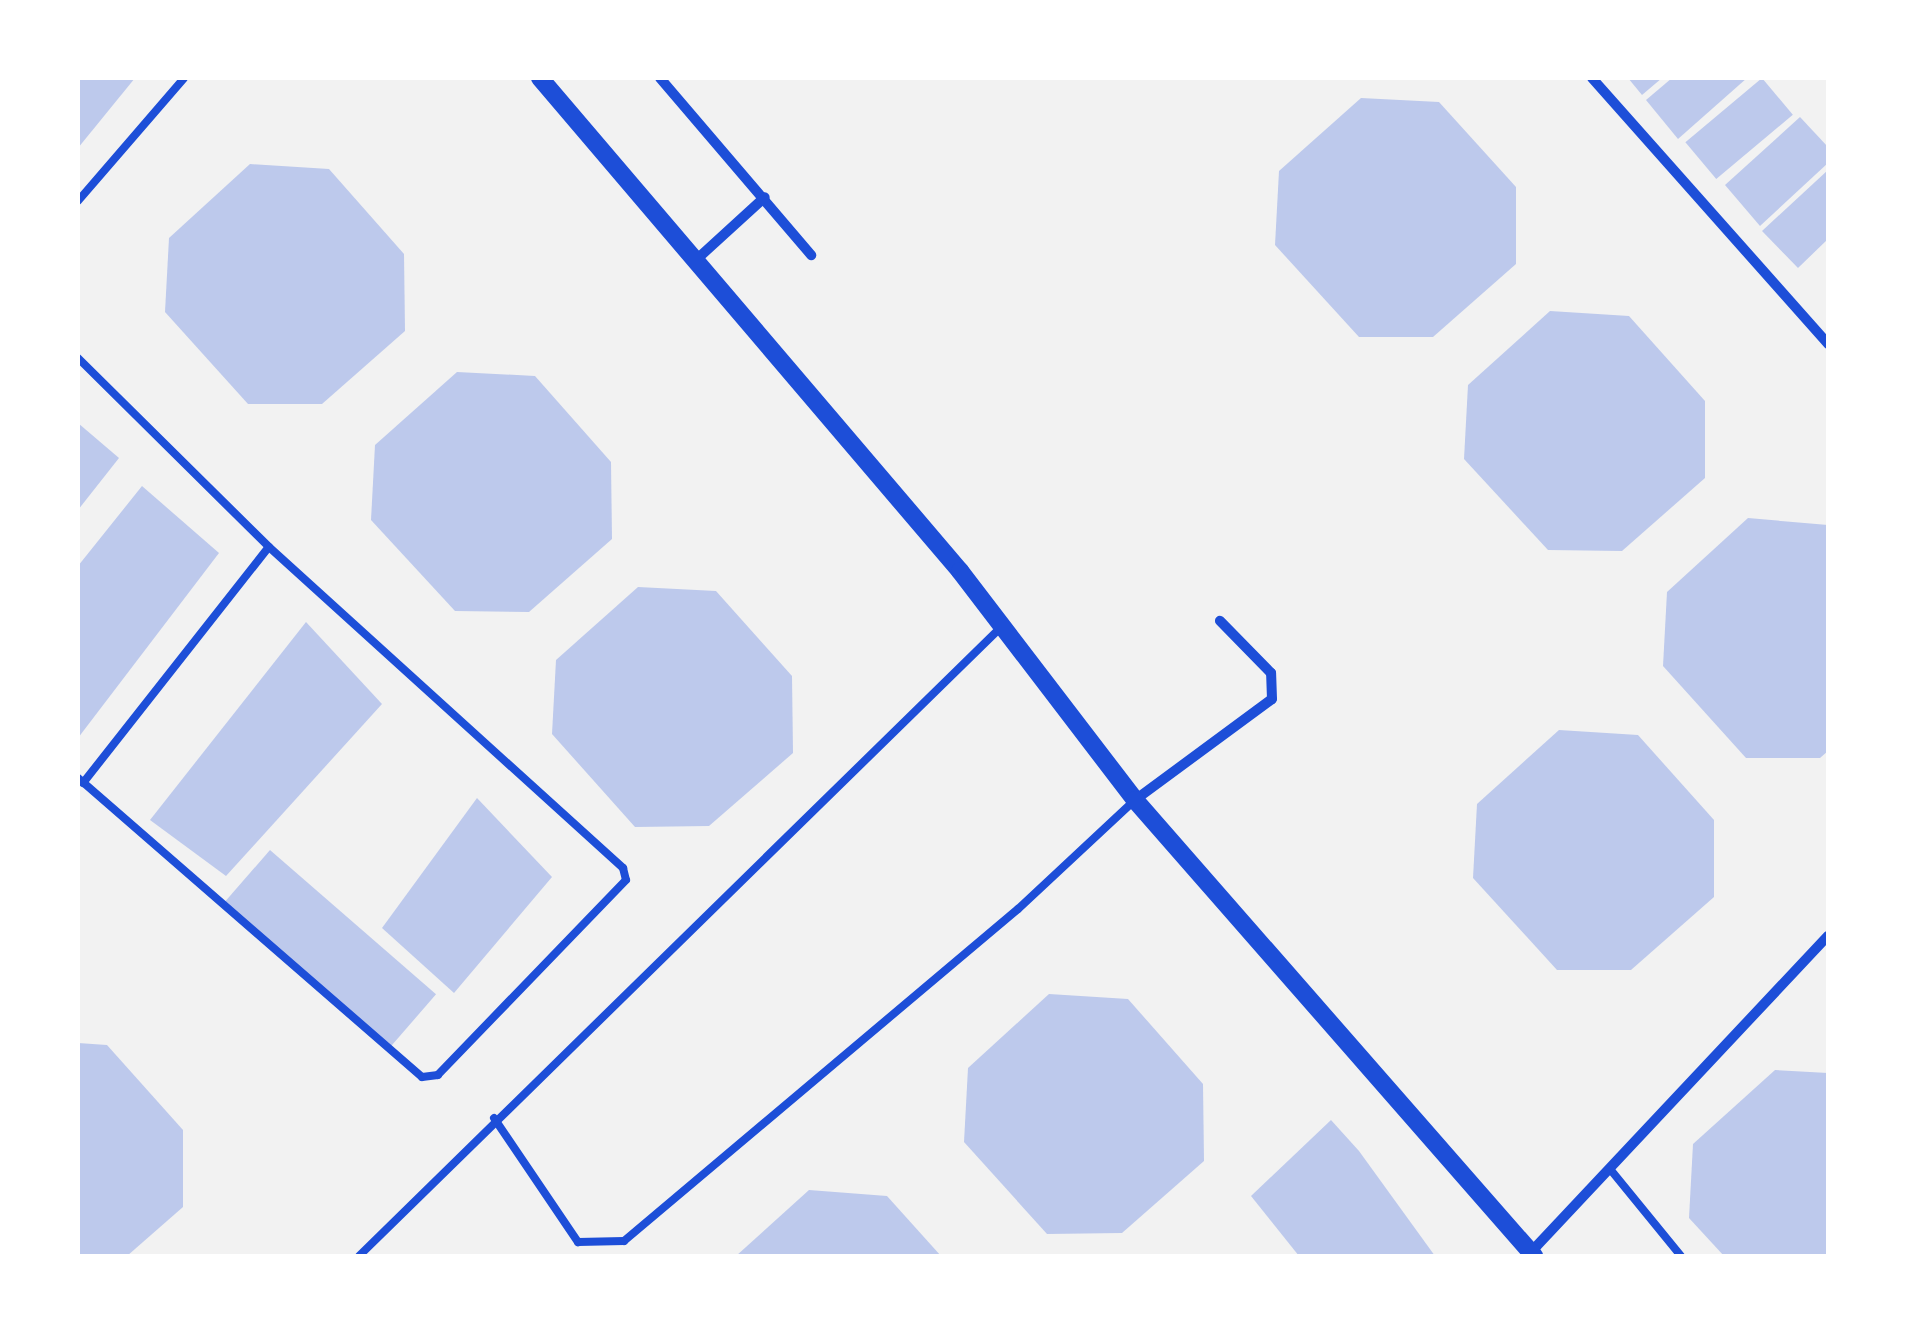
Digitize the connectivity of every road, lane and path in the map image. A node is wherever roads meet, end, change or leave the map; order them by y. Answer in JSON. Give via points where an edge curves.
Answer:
{"nodes":[{"id":1,"x":184,"y":78,"type":"edge"},
{"id":2,"x":540,"y":78,"type":"edge"},
{"id":3,"x":660,"y":78,"type":"edge"},
{"id":4,"x":1592,"y":78,"type":"edge"},
{"id":5,"x":765,"y":197,"type":"junction"},
{"id":6,"x":78,"y":201,"type":"edge"},
{"id":7,"x":812,"y":255,"type":"dead end"},
{"id":8,"x":696,"y":260,"type":"junction"},
{"id":9,"x":1828,"y":344,"type":"edge"},
{"id":10,"x":78,"y":358,"type":"edge"},
{"id":11,"x":269,"y":548,"type":"junction"},
{"id":12,"x":1220,"y":621,"type":"dead end"},
{"id":13,"x":1003,"y":624,"type":"junction"},
{"id":14,"x":80,"y":781,"type":"edge"},
{"id":15,"x":1135,"y":800,"type":"junction"},
{"id":16,"x":1828,"y":936,"type":"edge"},
{"id":17,"x":494,"y":1118,"type":"junction"},
{"id":18,"x":1610,"y":1169,"type":"junction"},
{"id":19,"x":1533,"y":1254,"type":"edge"},
{"id":20,"x":359,"y":1256,"type":"edge"},
{"id":21,"x":1681,"y":1256,"type":"edge"}],
"edges":[{"from":1,"to":6,"type":"lane"},
{"from":2,"to":8,"type":"street"},
{"from":3,"to":5,"type":"street"},
{"from":4,"to":9,"type":"street"},
{"from":5,"to":7,"type":"street"},
{"from":5,"to":8,"type":"street"},
{"from":8,"to":13,"type":"street"},
{"from":10,"to":11,"type":"lane"},
{"from":11,"to":14,"type":"lane"},
{"from":11,"to":14,"type":"lane","via":[[623,868],[626,880],[438,1074],[422,1077]]},
{"from":12,"to":15,"type":"street","via":[[1271,674],[1272,698]]},
{"from":13,"to":15,"type":"street"},
{"from":13,"to":17,"type":"lane"},
{"from":15,"to":17,"type":"lane","via":[[1018,909],[624,1241],[578,1242]]},
{"from":15,"to":19,"type":"street"},
{"from":16,"to":18,"type":"street"},
{"from":17,"to":20,"type":"lane"},
{"from":18,"to":19,"type":"street"},
{"from":18,"to":21,"type":"lane"}]}
